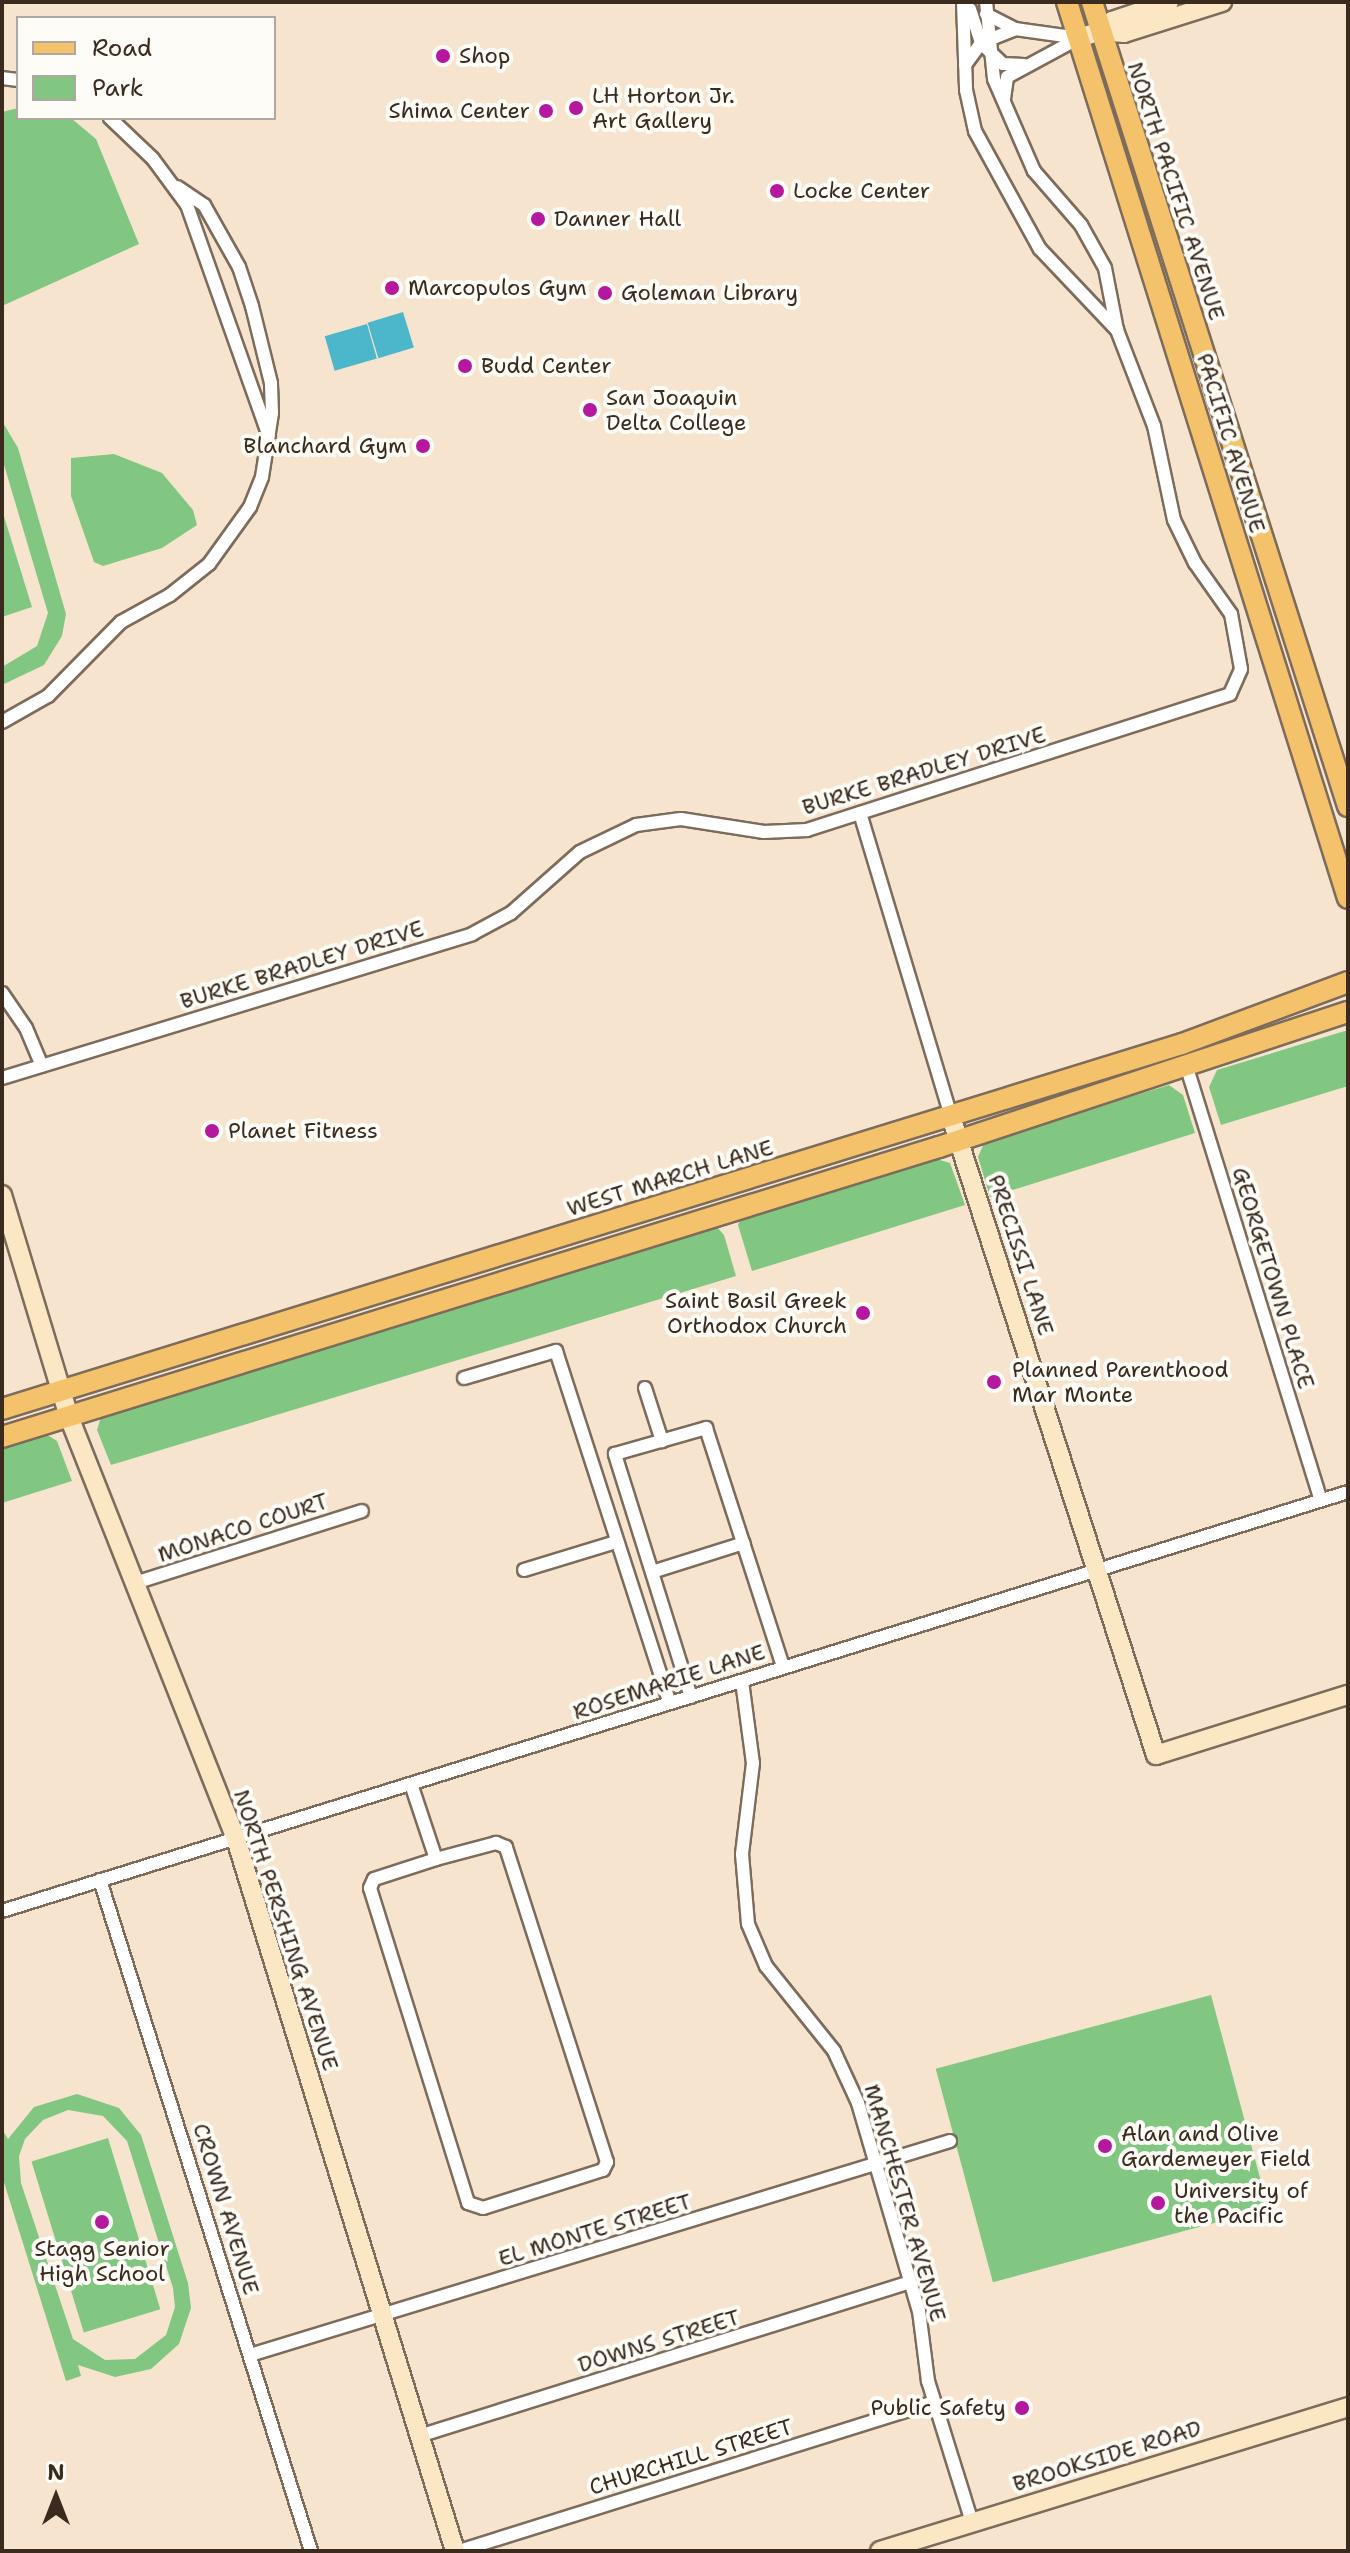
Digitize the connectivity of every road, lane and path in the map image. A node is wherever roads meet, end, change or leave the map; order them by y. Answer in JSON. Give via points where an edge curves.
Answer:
{"nodes":[{"id":1,"x":966,"y":2,"type":"edge"},
{"id":2,"x":1067,"y":2,"type":"edge"},
{"id":3,"x":1092,"y":2,"type":"edge"},
{"id":4,"x":1169,"y":2,"type":"edge"},
{"id":5,"x":1222,"y":2,"type":"edge"},
{"id":6,"x":986,"y":8,"type":"edge"},
{"id":7,"x":1015,"y":29,"type":"junction"},
{"id":8,"x":1101,"y":31,"type":"junction"},
{"id":9,"x":1079,"y":38,"type":"junction"},
{"id":10,"x":986,"y":44,"type":"junction"},
{"id":11,"x":965,"y":65,"type":"junction"},
{"id":12,"x":1024,"y":65,"type":"junction"},
{"id":13,"x":1004,"y":99,"type":"junction"},
{"id":14,"x":112,"y":120,"type":"edge"},
{"id":15,"x":177,"y":187,"type":"junction"},
{"id":16,"x":1117,"y":330,"type":"junction"},
{"id":17,"x":1177,"y":350,"type":"junction"},
{"id":18,"x":269,"y":436,"type":"junction"},
{"id":19,"x":1234,"y":448,"type":"junction"},
{"id":20,"x":2,"y":722,"type":"edge"},
{"id":21,"x":1348,"y":806,"type":"edge"},
{"id":22,"x":860,"y":813,"type":"junction"},
{"id":23,"x":1348,"y":898,"type":"edge"},
{"id":24,"x":1348,"y":982,"type":"edge"},
{"id":25,"x":2,"y":993,"type":"edge"},
{"id":26,"x":1348,"y":1012,"type":"edge"},
{"id":27,"x":42,"y":1066,"type":"junction"},
{"id":28,"x":1187,"y":1068,"type":"junction"},
{"id":29,"x":2,"y":1078,"type":"edge"},
{"id":30,"x":951,"y":1117,"type":"junction"},
{"id":31,"x":958,"y":1140,"type":"junction"},
{"id":32,"x":2,"y":1195,"type":"edge"},
{"id":33,"x":464,"y":1378,"type":"dead end"},
{"id":34,"x":645,"y":1388,"type":"dead end"},
{"id":35,"x":61,"y":1392,"type":"junction"},
{"id":36,"x":2,"y":1409,"type":"edge"},
{"id":37,"x":69,"y":1417,"type":"junction"},
{"id":38,"x":2,"y":1437,"type":"edge"},
{"id":39,"x":662,"y":1441,"type":"junction"},
{"id":40,"x":1348,"y":1492,"type":"edge"},
{"id":41,"x":1321,"y":1500,"type":"junction"},
{"id":42,"x":362,"y":1511,"type":"dead end"},
{"id":43,"x":616,"y":1542,"type":"junction"},
{"id":44,"x":744,"y":1543,"type":"junction"},
{"id":45,"x":1097,"y":1569,"type":"junction"},
{"id":46,"x":524,"y":1570,"type":"dead end"},
{"id":47,"x":652,"y":1572,"type":"junction"},
{"id":48,"x":135,"y":1583,"type":"junction"},
{"id":49,"x":783,"y":1667,"type":"junction"},
{"id":50,"x":742,"y":1681,"type":"junction"},
{"id":51,"x":1348,"y":1695,"type":"edge"},
{"id":52,"x":691,"y":1697,"type":"junction"},
{"id":53,"x":670,"y":1703,"type":"junction"},
{"id":54,"x":411,"y":1784,"type":"junction"},
{"id":55,"x":236,"y":1839,"type":"junction"},
{"id":56,"x":436,"y":1859,"type":"junction"},
{"id":57,"x":100,"y":1880,"type":"junction"},
{"id":58,"x":2,"y":1911,"type":"edge"},
{"id":59,"x":950,"y":2141,"type":"dead end"},
{"id":60,"x":878,"y":2164,"type":"junction"},
{"id":61,"x":910,"y":2282,"type":"junction"},
{"id":62,"x":380,"y":2316,"type":"junction"},
{"id":63,"x":250,"y":2355,"type":"junction"},
{"id":64,"x":934,"y":2402,"type":"junction"},
{"id":65,"x":1348,"y":2407,"type":"edge"},
{"id":66,"x":419,"y":2436,"type":"junction"},
{"id":67,"x":972,"y":2522,"type":"junction"},
{"id":68,"x":311,"y":2551,"type":"edge"},
{"id":69,"x":457,"y":2551,"type":"edge"},
{"id":70,"x":880,"y":2551,"type":"edge"}],
"edges":[{"from":1,"to":10,"type":"street"},
{"from":1,"to":11,"type":"street","name":"BURKE BRADLEY DRIVE"},
{"from":2,"to":9,"type":"main road","name":"PACIFIC AVENUE"},
{"from":3,"to":8,"type":"main road","name":"NORTH PACIFIC AVENUE"},
{"from":4,"to":8,"type":"street","via":[[1112,21]]},
{"from":5,"to":8,"type":"street","via":[[1124,33]]},
{"from":6,"to":7,"type":"street"},
{"from":6,"to":10,"type":"street","name":"BURKE BRADLEY DRIVE"},
{"from":7,"to":9,"type":"street"},
{"from":7,"to":10,"type":"street"},
{"from":8,"to":9,"type":"street"},
{"from":8,"to":19,"type":"main road","name":"NORTH PACIFIC AVENUE"},
{"from":9,"to":12,"type":"street"},
{"from":9,"to":17,"type":"main road","name":"PACIFIC AVENUE"},
{"from":10,"to":11,"type":"street"},
{"from":10,"to":12,"type":"street","via":[[1003,64]]},
{"from":10,"to":13,"type":"street","name":"BURKE BRADLEY DRIVE"},
{"from":11,"to":16,"type":"street","name":"BURKE BRADLEY DRIVE","via":[[975,131],[1021,217],[1048,258]]},
{"from":12,"to":13,"type":"street","via":[[1007,77]]},
{"from":13,"to":16,"type":"street","name":"BURKE BRADLEY DRIVE","via":[[1034,171],[1092,241],[1115,301]]},
{"from":14,"to":15,"type":"street"},
{"from":15,"to":18,"type":"street","via":[[194,220]]},
{"from":15,"to":18,"type":"street","via":[[204,205],[239,267],[271,383]]},
{"from":16,"to":22,"type":"street","name":"BURKE BRADLEY DRIVE","via":[[1154,426],[1182,542],[1231,614],[1241,669],[1235,687],[1209,705]]},
{"from":17,"to":19,"type":"main road","via":[[1187,358],[1212,433]]},
{"from":17,"to":23,"type":"main road","name":"PACIFIC AVENUE"},
{"from":18,"to":20,"type":"street","via":[[250,507],[209,564],[170,595],[121,622],[48,696]]},
{"from":19,"to":21,"type":"main road","name":"NORTH PACIFIC AVENUE"},
{"from":22,"to":27,"type":"street","name":"BURKE BRADLEY DRIVE","via":[[786,832],[681,819],[636,825],[580,852],[511,913],[472,934]]},
{"from":22,"to":30,"type":"street","name":"PRECISSI LANE"},
{"from":24,"to":30,"type":"main road","name":"WEST MARCH LANE","via":[[1182,1044]]},
{"from":25,"to":27,"type":"street","via":[[26,1028]]},
{"from":26,"to":28,"type":"main road"},
{"from":27,"to":29,"type":"street","name":"BURKE BRADLEY DRIVE"},
{"from":28,"to":31,"type":"main road"},
{"from":28,"to":41,"type":"street","name":"GEORGETOWN PLACE"},
{"from":30,"to":31,"type":"street","name":"PRECISSI LANE"},
{"from":30,"to":35,"type":"main road","name":"WEST MARCH LANE"},
{"from":31,"to":37,"type":"main road"},
{"from":31,"to":45,"type":"street","name":"PRECISSI LANE"},
{"from":32,"to":35,"type":"street","name":"NORTH PERSHING AVENUE"},
{"from":33,"to":43,"type":"street","via":[[556,1351]]},
{"from":34,"to":39,"type":"street"},
{"from":35,"to":36,"type":"main road","name":"WEST MARCH LANE"},
{"from":35,"to":37,"type":"street","name":"NORTH PERSHING AVENUE"},
{"from":37,"to":38,"type":"main road"},
{"from":37,"to":48,"type":"street","name":"NORTH PERSHING AVENUE"},
{"from":39,"to":44,"type":"street","via":[[706,1428]]},
{"from":39,"to":47,"type":"street","via":[[615,1454]]},
{"from":40,"to":41,"type":"street","name":"ROSEMARIE LANE"},
{"from":41,"to":45,"type":"street","name":"ROSEMARIE LANE"},
{"from":42,"to":48,"type":"street","name":"MONACO COURT"},
{"from":43,"to":46,"type":"street"},
{"from":43,"to":53,"type":"street"},
{"from":44,"to":47,"type":"street"},
{"from":44,"to":49,"type":"street"},
{"from":45,"to":49,"type":"street","name":"ROSEMARIE LANE"},
{"from":45,"to":51,"type":"street","name":"PRECISSI LANE","via":[[1156,1755]]},
{"from":47,"to":52,"type":"street"},
{"from":48,"to":55,"type":"street","name":"NORTH PERSHING AVENUE"},
{"from":49,"to":50,"type":"street","name":"ROSEMARIE LANE"},
{"from":50,"to":52,"type":"street","name":"ROSEMARIE LANE"},
{"from":50,"to":60,"type":"street","name":"MANCHESTER AVENUE","via":[[753,1763],[742,1854],[748,1924],[771,1973],[834,2051]]},
{"from":52,"to":53,"type":"street","name":"ROSEMARIE LANE"},
{"from":53,"to":54,"type":"street","name":"ROSEMARIE LANE"},
{"from":54,"to":55,"type":"street","name":"ROSEMARIE LANE"},
{"from":54,"to":56,"type":"street"},
{"from":55,"to":57,"type":"street","name":"ROSEMARIE LANE"},
{"from":55,"to":62,"type":"street","name":"NORTH PERSHING AVENUE"},
{"from":56,"to":56,"type":"street","via":[[374,1879],[370,1888],[468,2203],[483,2208],[603,2170],[607,2162],[506,1847],[496,1843]]},
{"from":57,"to":58,"type":"street","name":"ROSEMARIE LANE"},
{"from":57,"to":63,"type":"street","name":"CROWN AVENUE"},
{"from":59,"to":60,"type":"street","name":"EL MONTE STREET"},
{"from":60,"to":61,"type":"street","name":"MANCHESTER AVENUE"},
{"from":60,"to":62,"type":"street","name":"EL MONTE STREET"},
{"from":61,"to":64,"type":"street","name":"MANCHESTER AVENUE"},
{"from":61,"to":66,"type":"street","name":"DOWNS STREET"},
{"from":62,"to":63,"type":"street","name":"EL MONTE STREET"},
{"from":62,"to":66,"type":"street","name":"NORTH PERSHING AVENUE"},
{"from":63,"to":68,"type":"street","name":"CROWN AVENUE"},
{"from":64,"to":67,"type":"street","name":"MANCHESTER AVENUE"},
{"from":64,"to":69,"type":"street","name":"CHURCHILL STREET"},
{"from":65,"to":67,"type":"street","name":"BROOKSIDE ROAD"},
{"from":66,"to":69,"type":"street","name":"NORTH PERSHING AVENUE"},
{"from":67,"to":70,"type":"street","name":"BROOKSIDE ROAD"}]}
